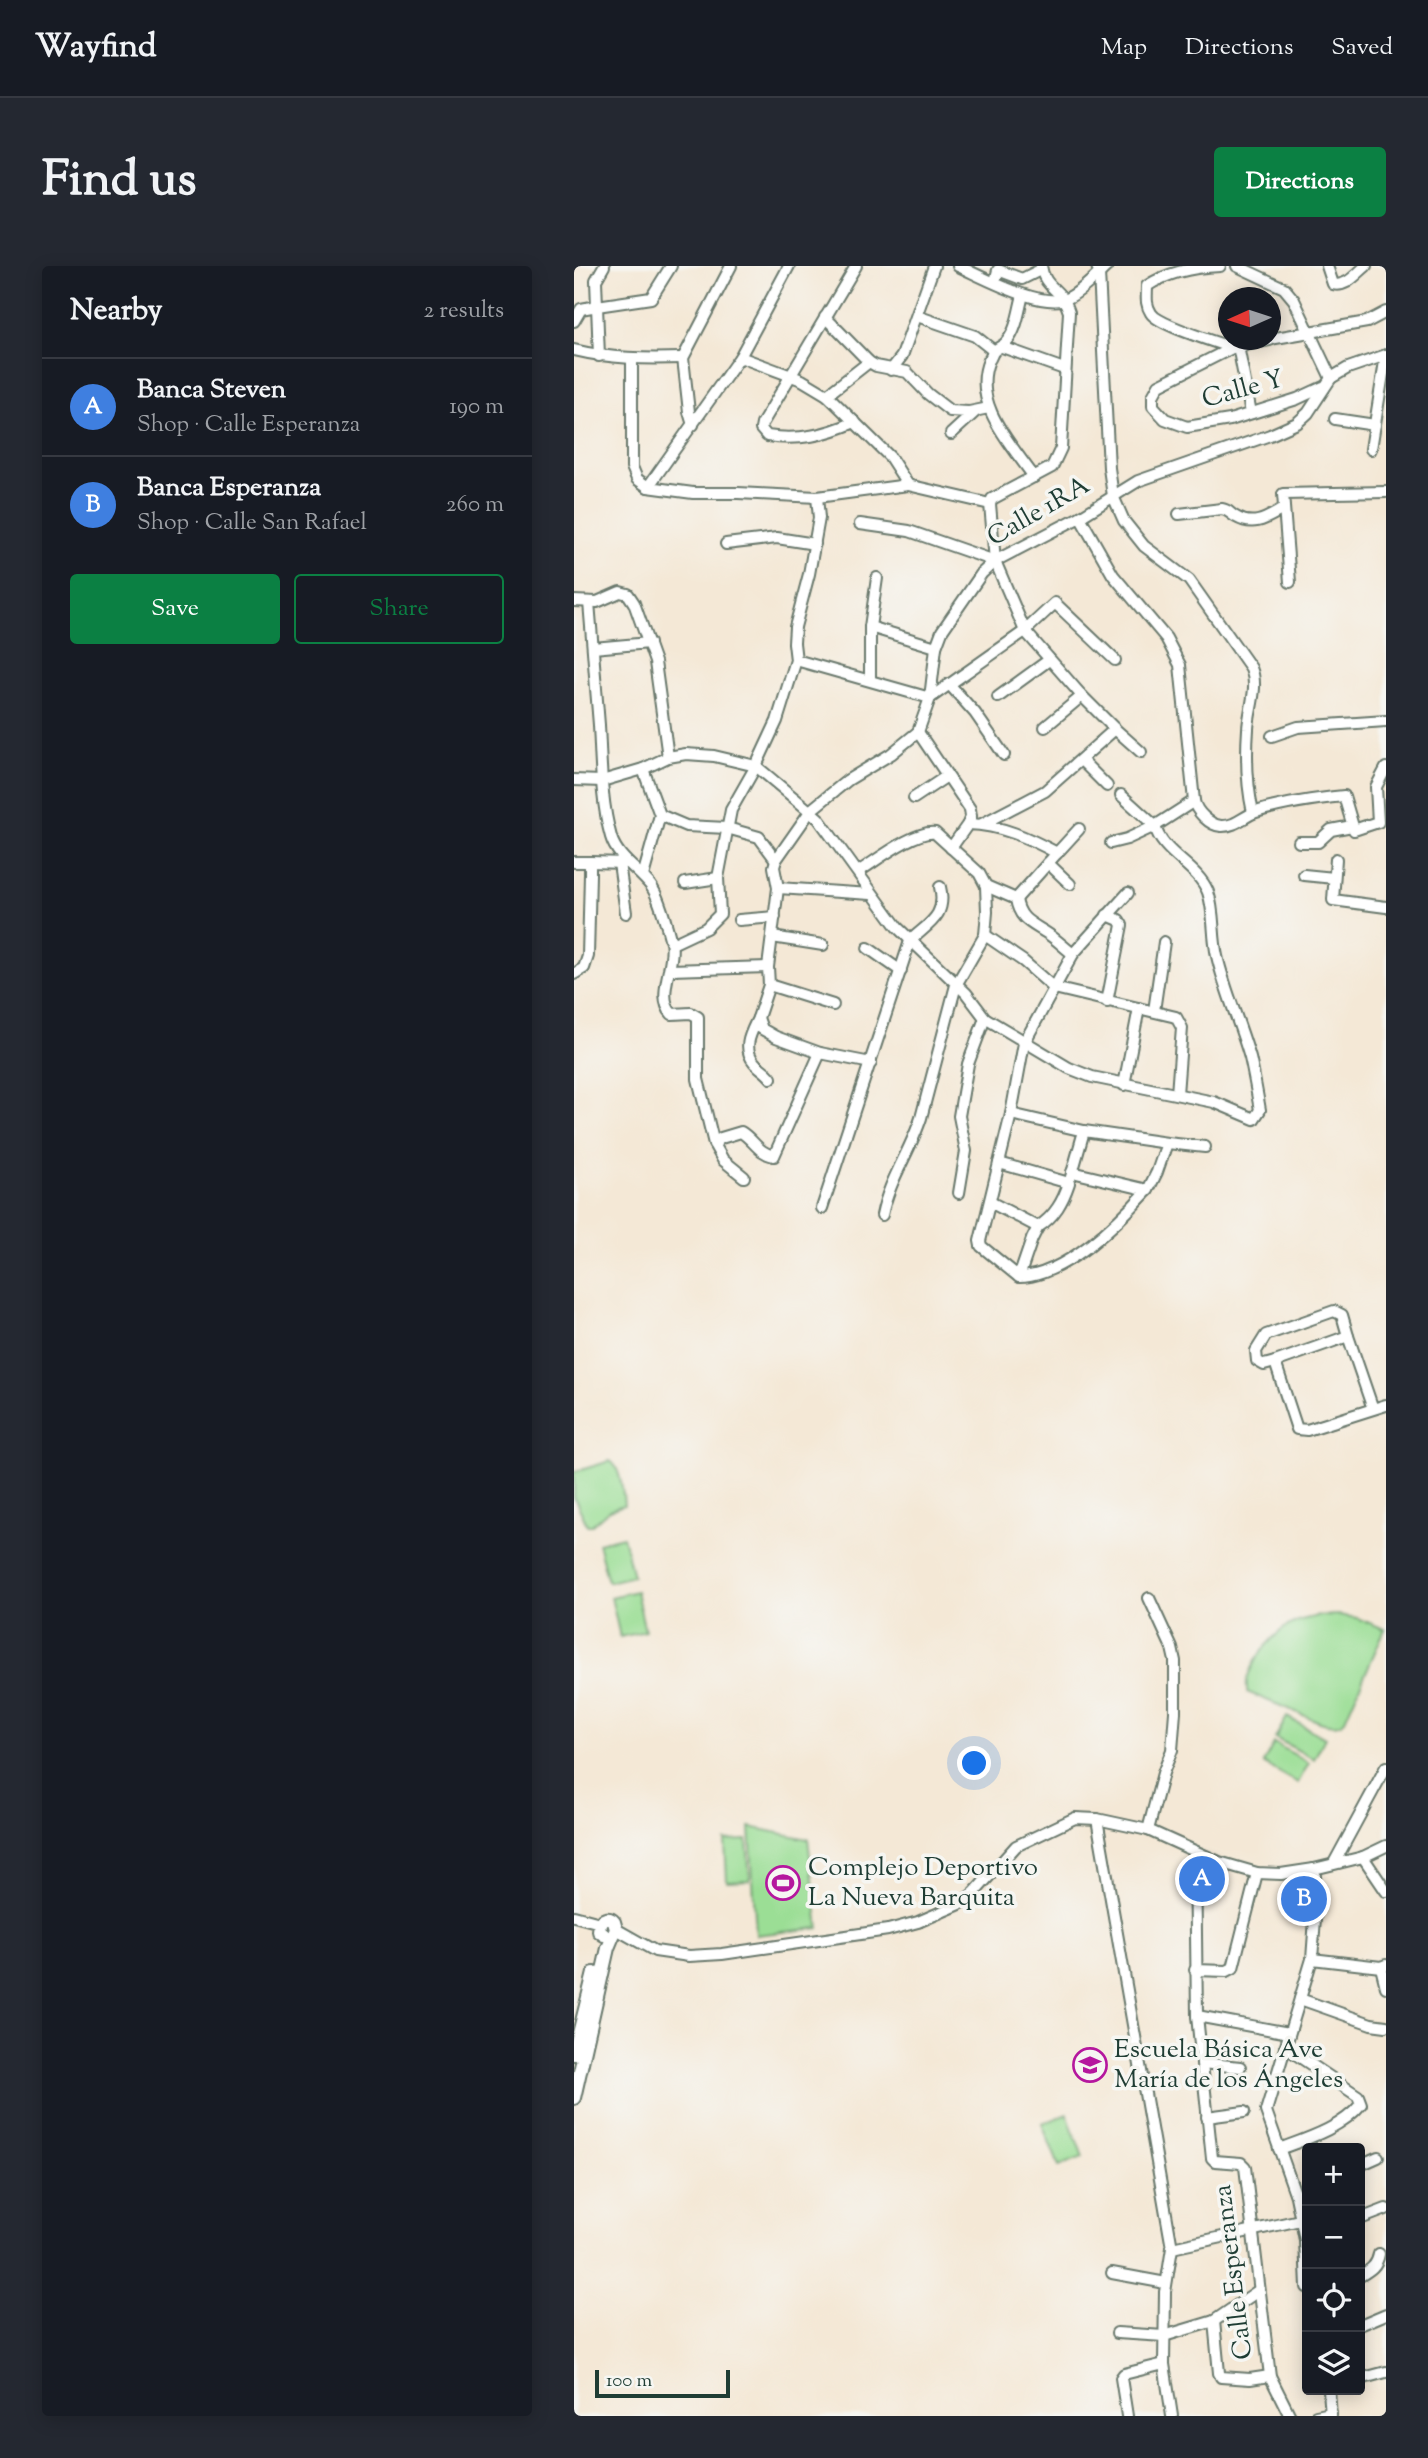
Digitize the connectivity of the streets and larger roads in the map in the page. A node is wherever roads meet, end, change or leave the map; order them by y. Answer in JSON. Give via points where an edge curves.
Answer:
{"nodes":[{"id":1,"x":604,"y":266,"type":"edge"},
{"id":2,"x":671,"y":266,"type":"edge"},
{"id":3,"x":731,"y":266,"type":"edge"},
{"id":4,"x":789,"y":266,"type":"edge"},
{"id":5,"x":856,"y":266,"type":"edge"},
{"id":6,"x":934,"y":266,"type":"edge"},
{"id":7,"x":958,"y":266,"type":"edge"},
{"id":8,"x":1220,"y":266,"type":"edge"},
{"id":9,"x":1237,"y":266,"type":"edge"},
{"id":10,"x":1327,"y":266,"type":"edge"},
{"id":11,"x":1366,"y":266,"type":"edge"},
{"id":12,"x":999,"y":268,"type":"edge"},
{"id":13,"x":1040,"y":268,"type":"edge"},
{"id":14,"x":1101,"y":268,"type":"edge"},
{"id":15,"x":596,"y":280,"type":"junction"},
{"id":16,"x":995,"y":282,"type":"junction"},
{"id":17,"x":1023,"y":295,"type":"junction"},
{"id":18,"x":1065,"y":299,"type":"junction"},
{"id":19,"x":597,"y":306,"type":"junction"},
{"id":20,"x":581,"y":309,"type":"junction"},
{"id":21,"x":1386,"y":312,"type":"edge"},
{"id":22,"x":917,"y":316,"type":"junction"},
{"id":23,"x":825,"y":317,"type":"junction"},
{"id":24,"x":574,"y":321,"type":"edge"},
{"id":25,"x":1308,"y":332,"type":"junction"},
{"id":26,"x":1281,"y":337,"type":"edge"},
{"id":27,"x":1218,"y":342,"type":"edge"},
{"id":28,"x":998,"y":349,"type":"junction"},
{"id":29,"x":574,"y":350,"type":"edge"},
{"id":30,"x":1229,"y":350,"type":"edge"},
{"id":31,"x":1236,"y":350,"type":"edge"},
{"id":32,"x":1386,"y":355,"type":"edge"},
{"id":33,"x":599,"y":356,"type":"junction"},
{"id":34,"x":740,"y":357,"type":"junction"},
{"id":35,"x":683,"y":358,"type":"junction"},
{"id":36,"x":632,"y":359,"type":"junction"},
{"id":37,"x":869,"y":362,"type":"junction"},
{"id":38,"x":1064,"y":369,"type":"junction"},
{"id":39,"x":891,"y":370,"type":"junction"},
{"id":40,"x":790,"y":376,"type":"junction"},
{"id":41,"x":1327,"y":382,"type":"junction"},
{"id":42,"x":827,"y":395,"type":"junction"},
{"id":43,"x":989,"y":408,"type":"junction"},
{"id":44,"x":976,"y":411,"type":"junction"},
{"id":45,"x":1251,"y":413,"type":"junction"},
{"id":46,"x":1335,"y":419,"type":"dead end"},
{"id":47,"x":855,"y":422,"type":"junction"},
{"id":48,"x":693,"y":425,"type":"junction"},
{"id":49,"x":1374,"y":425,"type":"junction"},
{"id":50,"x":951,"y":434,"type":"dead end"},
{"id":51,"x":1371,"y":449,"type":"dead end"},
{"id":52,"x":1034,"y":477,"type":"junction"},
{"id":53,"x":908,"y":485,"type":"junction"},
{"id":54,"x":648,"y":487,"type":"junction"},
{"id":55,"x":1386,"y":492,"type":"edge"},
{"id":56,"x":1113,"y":496,"type":"junction"},
{"id":57,"x":817,"y":497,"type":"junction"},
{"id":58,"x":990,"y":504,"type":"junction"},
{"id":59,"x":1283,"y":509,"type":"junction"},
{"id":60,"x":1179,"y":514,"type":"dead end"},
{"id":61,"x":1080,"y":517,"type":"junction"},
{"id":62,"x":860,"y":524,"type":"dead end"},
{"id":63,"x":726,"y":544,"type":"dead end"},
{"id":64,"x":815,"y":544,"type":"junction"},
{"id":65,"x":995,"y":561,"type":"junction"},
{"id":66,"x":877,"y":578,"type":"dead end"},
{"id":67,"x":1290,"y":582,"type":"dead end"},
{"id":68,"x":574,"y":601,"type":"edge"},
{"id":69,"x":589,"y":602,"type":"junction"},
{"id":70,"x":870,"y":628,"type":"junction"},
{"id":71,"x":1025,"y":631,"type":"junction"},
{"id":72,"x":649,"y":643,"type":"junction"},
{"id":73,"x":936,"y":647,"type":"junction"},
{"id":74,"x":593,"y":648,"type":"junction"},
{"id":75,"x":796,"y":660,"type":"junction"},
{"id":76,"x":1049,"y":660,"type":"junction"},
{"id":77,"x":1115,"y":660,"type":"dead end"},
{"id":78,"x":870,"y":680,"type":"junction"},
{"id":79,"x":949,"y":684,"type":"junction"},
{"id":80,"x":1082,"y":696,"type":"junction"},
{"id":81,"x":998,"y":697,"type":"dead end"},
{"id":82,"x":930,"y":698,"type":"junction"},
{"id":83,"x":1386,"y":722,"type":"edge"},
{"id":84,"x":1045,"y":727,"type":"dead end"},
{"id":85,"x":1115,"y":729,"type":"junction"},
{"id":86,"x":918,"y":732,"type":"junction"},
{"id":87,"x":1272,"y":736,"type":"dead end"},
{"id":88,"x":1141,"y":752,"type":"dead end"},
{"id":89,"x":1004,"y":755,"type":"dead end"},
{"id":90,"x":668,"y":757,"type":"junction"},
{"id":91,"x":1081,"y":760,"type":"junction"},
{"id":92,"x":756,"y":766,"type":"junction"},
{"id":93,"x":1386,"y":768,"type":"edge"},
{"id":94,"x":643,"y":769,"type":"junction"},
{"id":95,"x":947,"y":776,"type":"junction"},
{"id":96,"x":574,"y":780,"type":"edge"},
{"id":97,"x":602,"y":782,"type":"junction"},
{"id":98,"x":1107,"y":786,"type":"dead end"},
{"id":99,"x":1121,"y":795,"type":"dead end"},
{"id":100,"x":914,"y":798,"type":"dead end"},
{"id":101,"x":1194,"y":801,"type":"junction"},
{"id":102,"x":811,"y":810,"type":"junction"},
{"id":103,"x":1253,"y":813,"type":"junction"},
{"id":104,"x":660,"y":815,"type":"junction"},
{"id":105,"x":968,"y":824,"type":"junction"},
{"id":106,"x":982,"y":824,"type":"junction"},
{"id":107,"x":1155,"y":826,"type":"junction"},
{"id":108,"x":1352,"y":826,"type":"junction"},
{"id":109,"x":727,"y":828,"type":"junction"},
{"id":110,"x":1079,"y":829,"type":"dead end"},
{"id":111,"x":1299,"y":842,"type":"dead end"},
{"id":112,"x":1111,"y":843,"type":"dead end"},
{"id":113,"x":951,"y":848,"type":"junction"},
{"id":114,"x":1057,"y":853,"type":"junction"},
{"id":115,"x":1336,"y":859,"type":"dead end"},
{"id":116,"x":776,"y":860,"type":"junction"},
{"id":117,"x":574,"y":862,"type":"edge"},
{"id":118,"x":590,"y":862,"type":"junction"},
{"id":119,"x":624,"y":863,"type":"junction"},
{"id":120,"x":1048,"y":863,"type":"junction"},
{"id":121,"x":858,"y":872,"type":"junction"},
{"id":122,"x":1304,"y":875,"type":"dead end"},
{"id":123,"x":643,"y":876,"type":"junction"},
{"id":124,"x":719,"y":878,"type":"junction"},
{"id":125,"x":1334,"y":878,"type":"junction"},
{"id":126,"x":685,"y":883,"type":"dead end"},
{"id":127,"x":1070,"y":884,"type":"dead end"},
{"id":128,"x":986,"y":886,"type":"junction"},
{"id":129,"x":940,"y":887,"type":"dead end"},
{"id":130,"x":778,"y":888,"type":"junction"},
{"id":131,"x":1128,"y":893,"type":"dead end"},
{"id":132,"x":872,"y":894,"type":"junction"},
{"id":133,"x":1016,"y":899,"type":"junction"},
{"id":134,"x":1386,"y":907,"type":"edge"},
{"id":135,"x":626,"y":913,"type":"dead end"},
{"id":136,"x":1107,"y":915,"type":"junction"},
{"id":137,"x":775,"y":917,"type":"junction"},
{"id":138,"x":739,"y":920,"type":"dead end"},
{"id":139,"x":985,"y":935,"type":"junction"},
{"id":140,"x":772,"y":937,"type":"junction"},
{"id":141,"x":910,"y":941,"type":"junction"},
{"id":142,"x":1164,"y":942,"type":"dead end"},
{"id":143,"x":672,"y":944,"type":"junction"},
{"id":144,"x":823,"y":945,"type":"dead end"},
{"id":145,"x":868,"y":948,"type":"dead end"},
{"id":146,"x":1073,"y":954,"type":"junction"},
{"id":147,"x":768,"y":967,"type":"junction"},
{"id":148,"x":670,"y":970,"type":"junction"},
{"id":149,"x":901,"y":971,"type":"junction"},
{"id":150,"x":574,"y":974,"type":"edge"},
{"id":151,"x":769,"y":985,"type":"junction"},
{"id":152,"x":956,"y":985,"type":"junction"},
{"id":153,"x":1054,"y":988,"type":"junction"},
{"id":154,"x":1107,"y":1002,"type":"junction"},
{"id":155,"x":833,"y":1005,"type":"dead end"},
{"id":156,"x":1139,"y":1008,"type":"junction"},
{"id":157,"x":1154,"y":1011,"type":"junction"},
{"id":158,"x":758,"y":1018,"type":"junction"},
{"id":159,"x":985,"y":1018,"type":"junction"},
{"id":160,"x":1024,"y":1043,"type":"junction"},
{"id":161,"x":820,"y":1053,"type":"junction"},
{"id":162,"x":872,"y":1063,"type":"junction"},
{"id":163,"x":771,"y":1078,"type":"dead end"},
{"id":164,"x":1124,"y":1085,"type":"junction"},
{"id":165,"x":1177,"y":1094,"type":"junction"},
{"id":166,"x":1011,"y":1114,"type":"junction"},
{"id":167,"x":1084,"y":1132,"type":"junction"},
{"id":168,"x":1167,"y":1143,"type":"junction"},
{"id":169,"x":714,"y":1144,"type":"junction"},
{"id":170,"x":1205,"y":1147,"type":"dead end"},
{"id":171,"x":999,"y":1163,"type":"junction"},
{"id":172,"x":744,"y":1177,"type":"dead end"},
{"id":173,"x":1071,"y":1178,"type":"junction"},
{"id":174,"x":1148,"y":1190,"type":"junction"},
{"id":175,"x":959,"y":1193,"type":"dead end"},
{"id":176,"x":990,"y":1202,"type":"junction"},
{"id":177,"x":822,"y":1208,"type":"dead end"},
{"id":178,"x":882,"y":1215,"type":"dead end"},
{"id":179,"x":1038,"y":1227,"type":"junction"},
{"id":180,"x":1019,"y":1277,"type":"junction"},
{"id":181,"x":1348,"y":1336,"type":"junction"},
{"id":182,"x":1275,"y":1362,"type":"junction"},
{"id":183,"x":1386,"y":1405,"type":"edge"},
{"id":184,"x":1373,"y":1409,"type":"junction"},
{"id":185,"x":1149,"y":1598,"type":"dead end"},
{"id":186,"x":1386,"y":1767,"type":"edge"},
{"id":187,"x":1097,"y":1819,"type":"junction"},
{"id":188,"x":1148,"y":1830,"type":"junction"},
{"id":189,"x":1386,"y":1846,"type":"edge"},
{"id":190,"x":1195,"y":1852,"type":"junction"},
{"id":191,"x":1363,"y":1857,"type":"junction"},
{"id":192,"x":1334,"y":1863,"type":"junction"},
{"id":193,"x":1314,"y":1869,"type":"junction"},
{"id":194,"x":1257,"y":1873,"type":"junction"},
{"id":195,"x":1386,"y":1891,"type":"edge"},
{"id":196,"x":574,"y":1916,"type":"edge"},
{"id":197,"x":608,"y":1930,"type":"junction"},
{"id":198,"x":1312,"y":1959,"type":"junction"},
{"id":199,"x":1384,"y":1966,"type":"edge"},
{"id":200,"x":1195,"y":1970,"type":"junction"},
{"id":201,"x":1386,"y":1987,"type":"edge"},
{"id":202,"x":1300,"y":1999,"type":"junction"},
{"id":203,"x":1197,"y":2016,"type":"junction"},
{"id":204,"x":1386,"y":2026,"type":"edge"},
{"id":205,"x":1290,"y":2033,"type":"junction"},
{"id":206,"x":1285,"y":2047,"type":"junction"},
{"id":207,"x":574,"y":2054,"type":"edge"},
{"id":208,"x":1202,"y":2063,"type":"junction"},
{"id":209,"x":1240,"y":2067,"type":"dead end"},
{"id":210,"x":574,"y":2098,"type":"edge"},
{"id":211,"x":1244,"y":2112,"type":"dead end"},
{"id":212,"x":1207,"y":2117,"type":"junction"},
{"id":213,"x":1279,"y":2149,"type":"junction"},
{"id":214,"x":1378,"y":2157,"type":"dead end"},
{"id":215,"x":1365,"y":2163,"type":"edge"},
{"id":216,"x":1302,"y":2193,"type":"edge"},
{"id":217,"x":1296,"y":2196,"type":"junction"},
{"id":218,"x":1386,"y":2209,"type":"edge"},
{"id":219,"x":1365,"y":2217,"type":"edge"},
{"id":220,"x":1300,"y":2220,"type":"junction"},
{"id":221,"x":1302,"y":2226,"type":"edge"},
{"id":222,"x":1252,"y":2231,"type":"junction"},
{"id":223,"x":1172,"y":2248,"type":"junction"},
{"id":224,"x":1379,"y":2254,"type":"dead end"},
{"id":225,"x":1112,"y":2273,"type":"dead end"},
{"id":226,"x":1365,"y":2273,"type":"edge"},
{"id":227,"x":1166,"y":2283,"type":"junction"},
{"id":228,"x":1258,"y":2291,"type":"junction"},
{"id":229,"x":1386,"y":2314,"type":"edge"},
{"id":230,"x":1214,"y":2321,"type":"junction"},
{"id":231,"x":1365,"y":2323,"type":"edge"},
{"id":232,"x":1117,"y":2333,"type":"dead end"},
{"id":233,"x":1164,"y":2336,"type":"junction"},
{"id":234,"x":1164,"y":2364,"type":"junction"},
{"id":235,"x":1386,"y":2372,"type":"edge"},
{"id":236,"x":1270,"y":2376,"type":"junction"},
{"id":237,"x":1365,"y":2378,"type":"edge"},
{"id":238,"x":1329,"y":2395,"type":"edge"},
{"id":239,"x":1331,"y":2415,"type":"edge"},
{"id":240,"x":1126,"y":2416,"type":"edge"},
{"id":241,"x":1172,"y":2416,"type":"edge"},
{"id":242,"x":1290,"y":2416,"type":"edge"},
{"id":243,"x":1316,"y":2416,"type":"edge"}],
"edges":[{"from":1,"to":15,"type":"street"},
{"from":2,"to":19,"type":"street","via":[[651,298]]},
{"from":3,"to":35,"type":"street"},
{"from":4,"to":34,"type":"street"},
{"from":5,"to":23,"type":"street"},
{"from":6,"to":22,"type":"street"},
{"from":7,"to":16,"type":"street"},
{"from":8,"to":27,"type":"street","via":[[1198,267],[1158,279],[1147,286],[1146,304],[1153,317]]},
{"from":9,"to":25,"type":"street","via":[[1284,288]]},
{"from":10,"to":11,"type":"street","via":[[1333,284],[1343,285]]},
{"from":12,"to":13,"type":"street","via":[[1022,279]]},
{"from":12,"to":16,"type":"street"},
{"from":13,"to":18,"type":"street","via":[[1048,284]]},
{"from":14,"to":18,"type":"street"},
{"from":14,"to":56,"type":"street"},
{"from":15,"to":19,"type":"street"},
{"from":15,"to":20,"type":"street"},
{"from":16,"to":17,"type":"street"},
{"from":17,"to":18,"type":"street"},
{"from":17,"to":28,"type":"street","via":[[1011,336]]},
{"from":18,"to":38,"type":"street","via":[[1069,316]]},
{"from":19,"to":20,"type":"street"},
{"from":19,"to":33,"type":"street"},
{"from":20,"to":24,"type":"street"},
{"from":21,"to":25,"type":"street","name":"Calle Y","via":[[1367,322]]},
{"from":22,"to":28,"type":"street"},
{"from":22,"to":39,"type":"street","via":[[902,356]]},
{"from":23,"to":37,"type":"street"},
{"from":23,"to":40,"type":"street"},
{"from":25,"to":26,"type":"street","name":"Calle Y"},
{"from":25,"to":41,"type":"street"},
{"from":28,"to":38,"type":"street"},
{"from":28,"to":43,"type":"street","via":[[984,373]]},
{"from":29,"to":33,"type":"street"},
{"from":30,"to":45,"type":"street","name":"Calle Y","via":[[1159,385],[1153,406],[1165,419],[1187,427]]},
{"from":31,"to":45,"type":"street"},
{"from":32,"to":41,"type":"street","via":[[1348,368]]},
{"from":32,"to":49,"type":"street"},
{"from":33,"to":36,"type":"street"},
{"from":34,"to":40,"type":"street"},
{"from":34,"to":48,"type":"street"},
{"from":35,"to":36,"type":"street"},
{"from":35,"to":48,"type":"street"},
{"from":36,"to":54,"type":"street","via":[[632,467],[637,479]]},
{"from":37,"to":39,"type":"street"},
{"from":37,"to":42,"type":"street"},
{"from":38,"to":52,"type":"street","via":[[1060,452],[1055,465]]},
{"from":39,"to":44,"type":"street","via":[[908,373],[945,408]]},
{"from":40,"to":42,"type":"street"},
{"from":40,"to":47,"type":"street","via":[[762,424],[767,436],[810,438]]},
{"from":41,"to":45,"type":"street","name":"Calle Y","via":[[1297,399]]},
{"from":41,"to":56,"type":"street","name":"Calle 1RA","via":[[1297,423],[1138,481]]},
{"from":42,"to":47,"type":"street"},
{"from":43,"to":44,"type":"street"},
{"from":43,"to":52,"type":"street"},
{"from":44,"to":50,"type":"street"},
{"from":46,"to":49,"type":"street"},
{"from":47,"to":53,"type":"street","via":[[890,457]]},
{"from":48,"to":54,"type":"street"},
{"from":49,"to":51,"type":"street"},
{"from":52,"to":58,"type":"street","via":[[997,495]]},
{"from":53,"to":57,"type":"street"},
{"from":53,"to":58,"type":"street"},
{"from":54,"to":57,"type":"street","via":[[693,494]]},
{"from":55,"to":59,"type":"street","via":[[1283,494]]},
{"from":56,"to":61,"type":"street","name":"Calle 1RA"},
{"from":56,"to":103,"type":"street","via":[[1130,530],[1189,580],[1251,668],[1255,681],[1247,750]]},
{"from":57,"to":64,"type":"street"},
{"from":58,"to":65,"type":"street"},
{"from":59,"to":60,"type":"street","via":[[1264,521],[1239,519],[1222,509]]},
{"from":59,"to":67,"type":"street"},
{"from":61,"to":65,"type":"street","name":"Calle 1RA"},
{"from":61,"to":101,"type":"street","via":[[1113,575],[1166,638],[1180,664]]},
{"from":62,"to":65,"type":"street","via":[[909,531]]},
{"from":63,"to":64,"type":"street","via":[[777,538]]},
{"from":64,"to":75,"type":"street","via":[[795,626]]},
{"from":65,"to":71,"type":"street"},
{"from":65,"to":73,"type":"street","name":"Calle 1RA","via":[[965,595]]},
{"from":66,"to":70,"type":"street"},
{"from":68,"to":69,"type":"street"},
{"from":69,"to":72,"type":"street","via":[[620,592],[628,594]]},
{"from":69,"to":74,"type":"street"},
{"from":70,"to":73,"type":"street"},
{"from":70,"to":78,"type":"street"},
{"from":71,"to":76,"type":"street"},
{"from":71,"to":77,"type":"street","via":[[1055,603]]},
{"from":71,"to":79,"type":"street"},
{"from":72,"to":74,"type":"street"},
{"from":72,"to":90,"type":"street"},
{"from":73,"to":82,"type":"street","name":"Calle 1RA"},
{"from":74,"to":97,"type":"street"},
{"from":75,"to":78,"type":"street"},
{"from":75,"to":92,"type":"street","via":[[777,721]]},
{"from":76,"to":80,"type":"street"},
{"from":76,"to":81,"type":"street"},
{"from":78,"to":82,"type":"street"},
{"from":79,"to":82,"type":"street"},
{"from":79,"to":89,"type":"street"},
{"from":80,"to":84,"type":"street"},
{"from":80,"to":85,"type":"street"},
{"from":82,"to":86,"type":"street","name":"Calle 1RA"},
{"from":83,"to":87,"type":"street","via":[[1298,727]]},
{"from":85,"to":88,"type":"street"},
{"from":85,"to":91,"type":"street"},
{"from":86,"to":95,"type":"street"},
{"from":86,"to":102,"type":"street"},
{"from":90,"to":92,"type":"street","via":[[714,756]]},
{"from":90,"to":94,"type":"street"},
{"from":91,"to":98,"type":"street"},
{"from":91,"to":106,"type":"street","via":[[1045,791]]},
{"from":92,"to":102,"type":"street"},
{"from":92,"to":109,"type":"street","via":[[732,806]]},
{"from":93,"to":108,"type":"street","via":[[1376,788],[1378,823],[1354,830]]},
{"from":94,"to":97,"type":"street"},
{"from":94,"to":104,"type":"street"},
{"from":95,"to":100,"type":"street"},
{"from":95,"to":105,"type":"street","via":[[970,809]]},
{"from":96,"to":97,"type":"street"},
{"from":97,"to":119,"type":"street","via":[[611,839]]},
{"from":99,"to":107,"type":"street"},
{"from":101,"to":103,"type":"street","via":[[1196,808],[1219,826]]},
{"from":101,"to":107,"type":"street"},
{"from":102,"to":116,"type":"street"},
{"from":102,"to":121,"type":"street"},
{"from":103,"to":108,"type":"street","via":[[1344,796]]},
{"from":104,"to":109,"type":"street","via":[[686,826]]},
{"from":104,"to":123,"type":"street"},
{"from":105,"to":106,"type":"street"},
{"from":105,"to":113,"type":"street"},
{"from":106,"to":114,"type":"street","via":[[1025,836]]},
{"from":107,"to":112,"type":"street"},
{"from":107,"to":165,"type":"street","via":[[1207,890],[1218,958],[1250,1057],[1260,1110],[1257,1117],[1248,1119],[1214,1102]]},
{"from":108,"to":111,"type":"street","via":[[1331,830],[1318,842]]},
{"from":109,"to":116,"type":"street","via":[[761,838]]},
{"from":109,"to":124,"type":"street"},
{"from":110,"to":114,"type":"street"},
{"from":113,"to":121,"type":"street","via":[[931,832]]},
{"from":113,"to":128,"type":"street","via":[[979,873]]},
{"from":114,"to":120,"type":"street"},
{"from":115,"to":125,"type":"street"},
{"from":116,"to":130,"type":"street"},
{"from":117,"to":118,"type":"street"},
{"from":118,"to":119,"type":"street"},
{"from":118,"to":150,"type":"street","via":[[588,956],[584,968]]},
{"from":119,"to":123,"type":"street"},
{"from":119,"to":135,"type":"street"},
{"from":120,"to":127,"type":"street"},
{"from":120,"to":133,"type":"street"},
{"from":121,"to":132,"type":"street"},
{"from":122,"to":125,"type":"street"},
{"from":123,"to":143,"type":"street","via":[[654,890]]},
{"from":124,"to":126,"type":"street"},
{"from":124,"to":143,"type":"street","via":[[721,909],[717,918]]},
{"from":125,"to":134,"type":"street","via":[[1334,901]]},
{"from":128,"to":133,"type":"street"},
{"from":128,"to":139,"type":"street"},
{"from":129,"to":141,"type":"street","via":[[944,903],[939,913]]},
{"from":130,"to":132,"type":"street"},
{"from":130,"to":137,"type":"street"},
{"from":131,"to":136,"type":"street"},
{"from":132,"to":141,"type":"street"},
{"from":133,"to":146,"type":"street","via":[[1025,920]]},
{"from":136,"to":146,"type":"street"},
{"from":136,"to":154,"type":"street","via":[[1122,925]]},
{"from":137,"to":138,"type":"street"},
{"from":137,"to":140,"type":"street"},
{"from":139,"to":152,"type":"street"},
{"from":139,"to":153,"type":"street"},
{"from":140,"to":144,"type":"street"},
{"from":140,"to":147,"type":"street"},
{"from":141,"to":149,"type":"street"},
{"from":141,"to":152,"type":"street"},
{"from":142,"to":157,"type":"street"},
{"from":143,"to":148,"type":"street"},
{"from":145,"to":149,"type":"street"},
{"from":146,"to":153,"type":"street"},
{"from":147,"to":148,"type":"street"},
{"from":147,"to":151,"type":"street"},
{"from":148,"to":169,"type":"street","via":[[666,1008],[672,1014],[698,1017],[698,1079]]},
{"from":149,"to":162,"type":"street"},
{"from":151,"to":155,"type":"street"},
{"from":151,"to":158,"type":"street"},
{"from":152,"to":159,"type":"street"},
{"from":152,"to":178,"type":"street","via":[[921,1118],[891,1183]]},
{"from":153,"to":154,"type":"street"},
{"from":153,"to":160,"type":"street"},
{"from":154,"to":156,"type":"street"},
{"from":156,"to":157,"type":"street"},
{"from":156,"to":164,"type":"street"},
{"from":157,"to":165,"type":"street","via":[[1181,1022]]},
{"from":158,"to":161,"type":"street","via":[[762,1029],[776,1037]]},
{"from":158,"to":163,"type":"street","via":[[748,1051]]},
{"from":159,"to":160,"type":"street"},
{"from":159,"to":175,"type":"street","via":[[968,1064],[959,1116],[966,1151]]},
{"from":160,"to":164,"type":"street","via":[[1069,1068]]},
{"from":160,"to":166,"type":"street"},
{"from":161,"to":162,"type":"street"},
{"from":161,"to":169,"type":"street","via":[[774,1156],[765,1154],[741,1132]]},
{"from":162,"to":177,"type":"street"},
{"from":164,"to":165,"type":"street"},
{"from":166,"to":167,"type":"street"},
{"from":166,"to":171,"type":"street"},
{"from":167,"to":168,"type":"street"},
{"from":167,"to":173,"type":"street"},
{"from":168,"to":170,"type":"street"},
{"from":168,"to":174,"type":"street"},
{"from":169,"to":172,"type":"street","via":[[723,1160]]},
{"from":171,"to":173,"type":"street"},
{"from":171,"to":176,"type":"street"},
{"from":173,"to":174,"type":"street"},
{"from":173,"to":179,"type":"street","via":[[1063,1200]]},
{"from":174,"to":180,"type":"street","via":[[1083,1250],[1045,1273]]},
{"from":176,"to":179,"type":"street"},
{"from":176,"to":180,"type":"street","via":[[981,1245]]},
{"from":179,"to":180,"type":"street"},
{"from":181,"to":182,"type":"street"},
{"from":181,"to":182,"type":"street","via":[[1342,1315],[1334,1311],[1266,1335],[1256,1351],[1257,1361],[1264,1365]]},
{"from":181,"to":184,"type":"street"},
{"from":182,"to":184,"type":"street","via":[[1297,1429],[1307,1430]]},
{"from":183,"to":184,"type":"street"},
{"from":185,"to":188,"type":"street","via":[[1175,1661],[1175,1712],[1172,1750]]},
{"from":186,"to":192,"type":"street"},
{"from":187,"to":188,"type":"street"},
{"from":187,"to":197,"type":"street","via":[[1075,1818],[1016,1846],[960,1904],[888,1930],[689,1956],[655,1951]]},
{"from":187,"to":223,"type":"street"},
{"from":188,"to":190,"type":"street"},
{"from":189,"to":191,"type":"street"},
{"from":190,"to":194,"type":"street"},
{"from":190,"to":200,"type":"street","name":"Calle Esperanza"},
{"from":191,"to":192,"type":"street"},
{"from":191,"to":195,"type":"street"},
{"from":192,"to":193,"type":"street"},
{"from":193,"to":194,"type":"street"},
{"from":193,"to":198,"type":"street","via":[[1317,1892]]},
{"from":194,"to":200,"type":"street","via":[[1233,1968]]},
{"from":196,"to":197,"type":"street"},
{"from":197,"to":207,"type":"street"},
{"from":197,"to":210,"type":"street"},
{"from":198,"to":199,"type":"street"},
{"from":198,"to":202,"type":"street"},
{"from":199,"to":201,"type":"street"},
{"from":200,"to":203,"type":"street","name":"Calle Esperanza"},
{"from":202,"to":204,"type":"street"},
{"from":202,"to":205,"type":"street"},
{"from":203,"to":205,"type":"street"},
{"from":203,"to":208,"type":"street","name":"Calle Esperanza"},
{"from":205,"to":206,"type":"street"},
{"from":206,"to":213,"type":"street","via":[[1266,2111]]},
{"from":206,"to":213,"type":"street","via":[[1358,2096],[1361,2104],[1317,2135]]},
{"from":208,"to":209,"type":"street"},
{"from":208,"to":212,"type":"street","name":"Calle Esperanza"},
{"from":211,"to":212,"type":"street"},
{"from":212,"to":222,"type":"street","name":"Calle Esperanza","via":[[1213,2160],[1245,2167]]},
{"from":213,"to":217,"type":"street"},
{"from":214,"to":215,"type":"street"},
{"from":216,"to":217,"type":"street"},
{"from":217,"to":220,"type":"street"},
{"from":218,"to":219,"type":"street"},
{"from":220,"to":221,"type":"street"},
{"from":220,"to":222,"type":"street"},
{"from":222,"to":223,"type":"street"},
{"from":222,"to":228,"type":"street","name":"Calle Esperanza"},
{"from":223,"to":227,"type":"street"},
{"from":224,"to":226,"type":"street","via":[[1378,2262]]},
{"from":225,"to":227,"type":"street"},
{"from":227,"to":233,"type":"street"},
{"from":228,"to":230,"type":"street"},
{"from":228,"to":236,"type":"street","name":"Calle Esperanza"},
{"from":229,"to":231,"type":"street"},
{"from":230,"to":233,"type":"street"},
{"from":230,"to":236,"type":"street","via":[[1221,2377]]},
{"from":232,"to":233,"type":"street"},
{"from":233,"to":234,"type":"street"},
{"from":234,"to":240,"type":"street","via":[[1127,2372],[1121,2378]]},
{"from":234,"to":241,"type":"street"},
{"from":235,"to":237,"type":"street"},
{"from":236,"to":242,"type":"street","name":"Calle Esperanza"},
{"from":238,"to":239,"type":"street"},
{"from":239,"to":243,"type":"street"}]}
